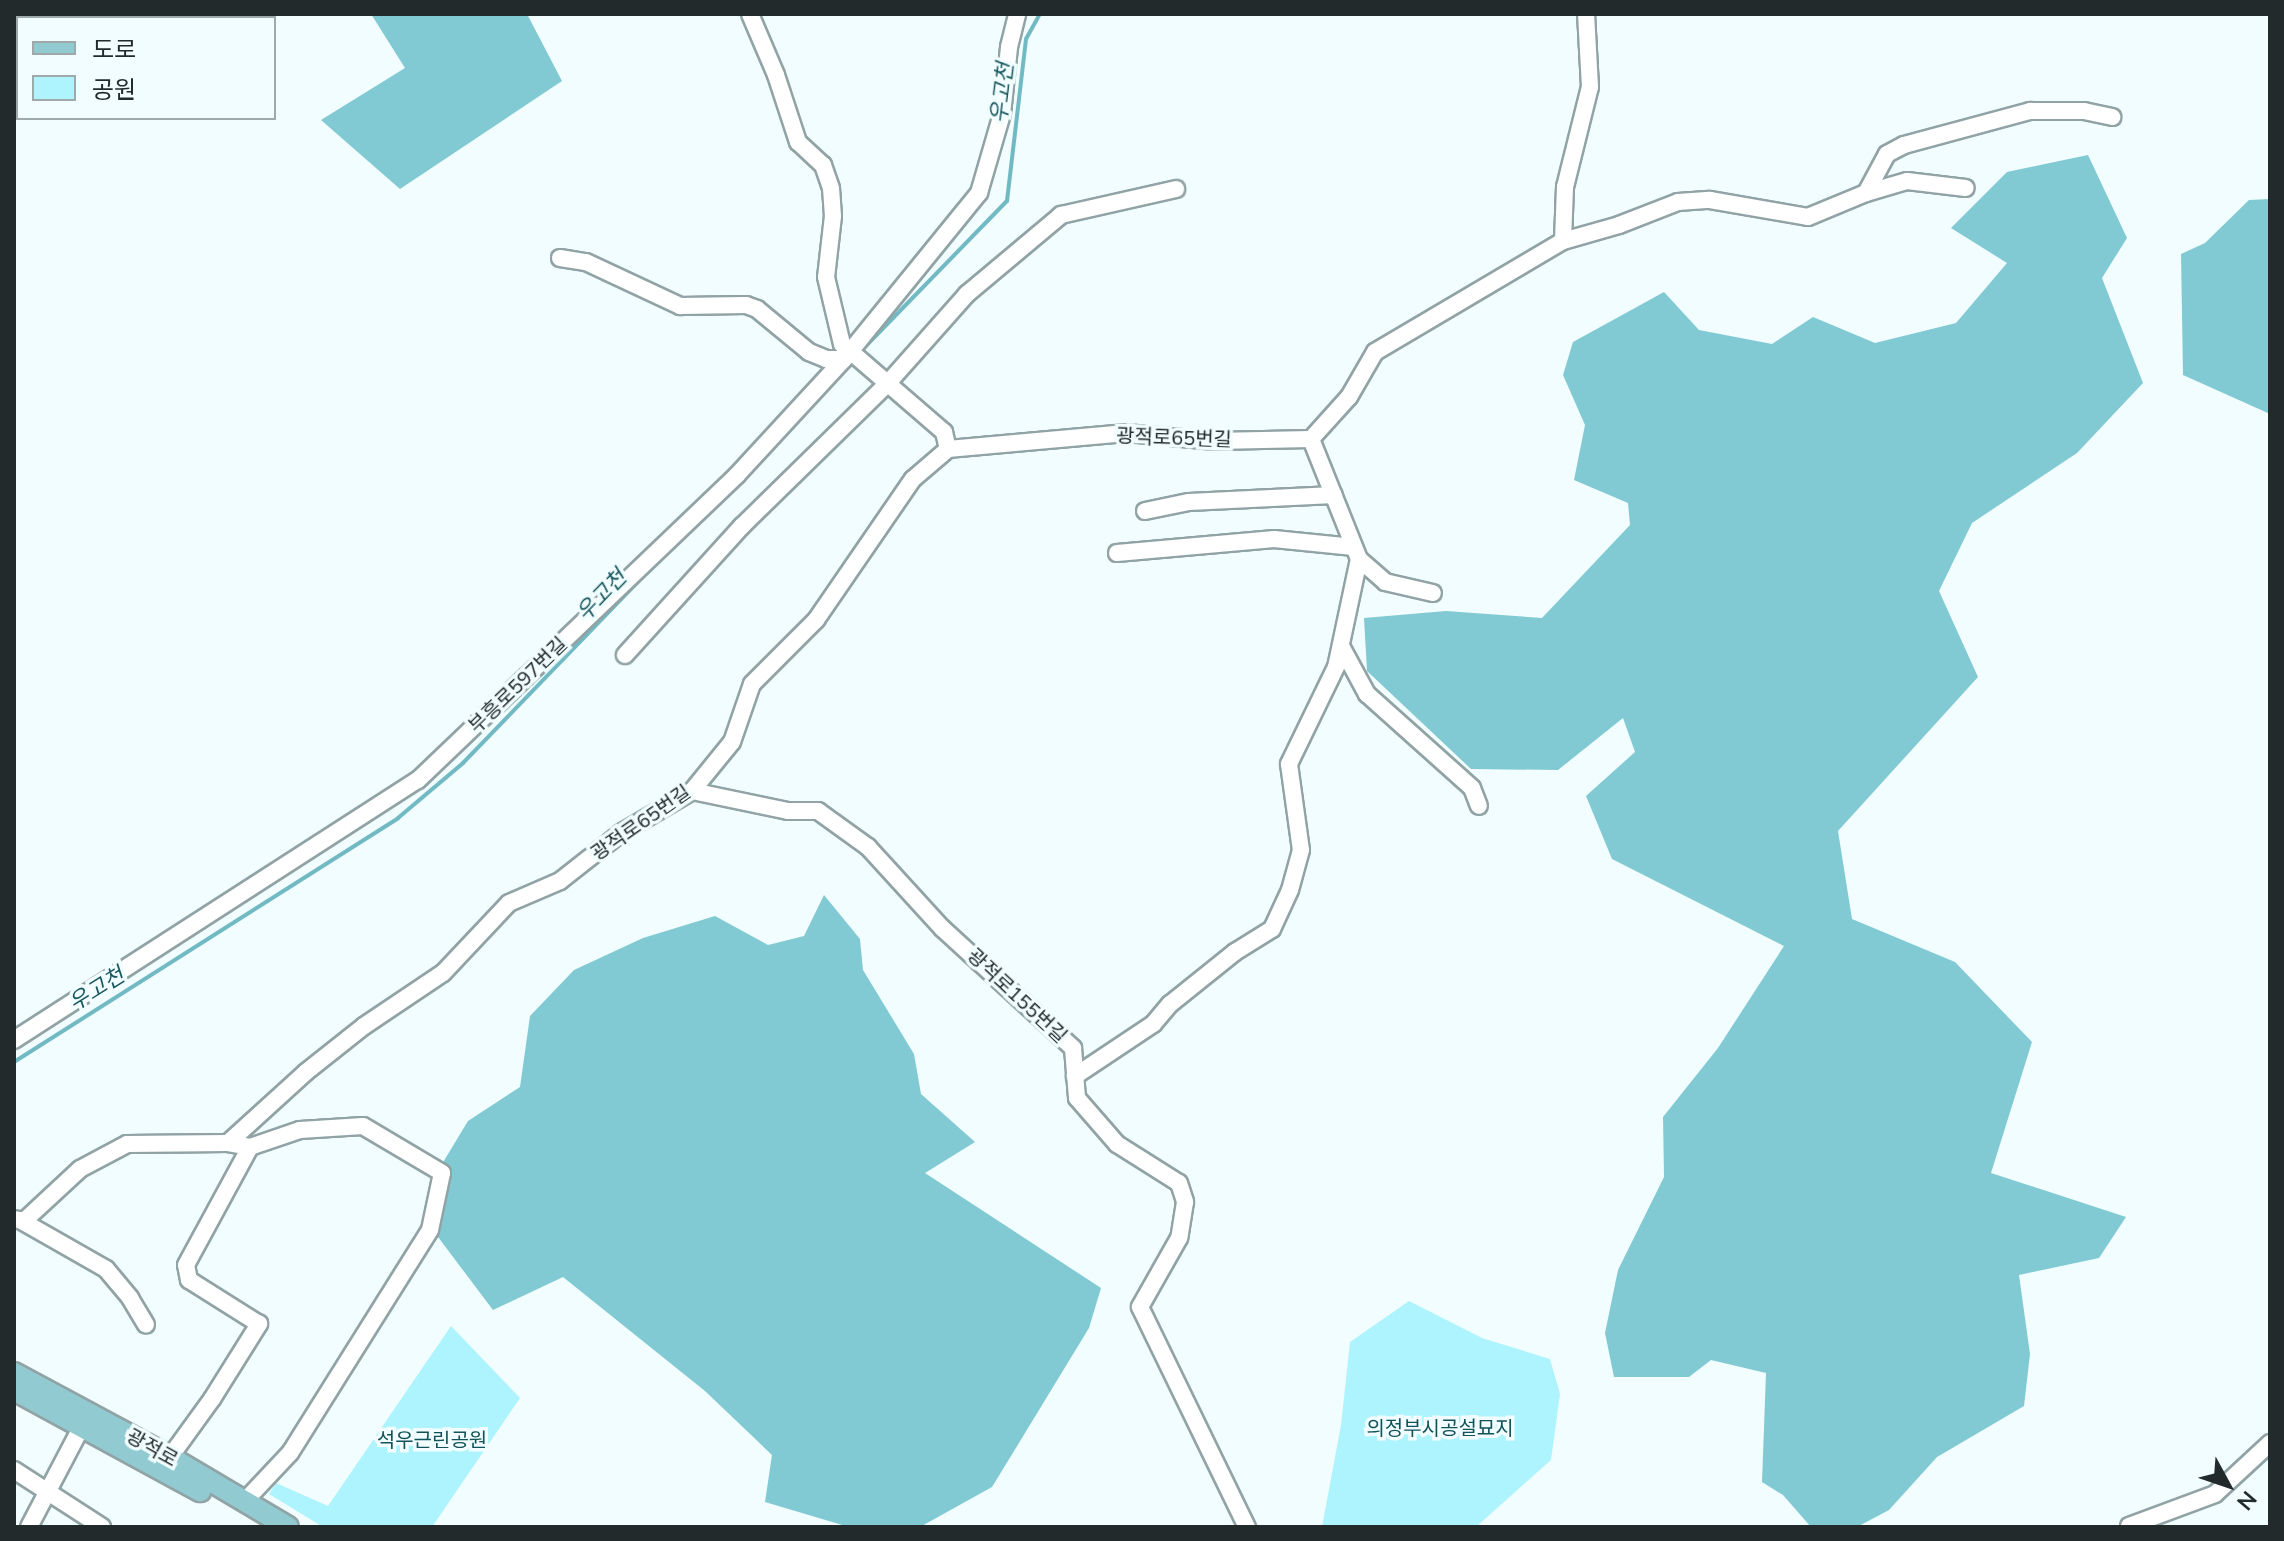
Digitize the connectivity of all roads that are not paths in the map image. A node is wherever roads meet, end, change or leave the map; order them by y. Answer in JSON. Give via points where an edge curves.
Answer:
{"nodes":[{"id":1,"x":750,"y":14,"type":"edge"},
{"id":2,"x":1017,"y":14,"type":"edge"},
{"id":3,"x":1586,"y":14,"type":"edge"},
{"id":4,"x":2112,"y":117,"type":"dead end"},
{"id":5,"x":1966,"y":188,"type":"dead end"},
{"id":6,"x":1176,"y":189,"type":"dead end"},
{"id":7,"x":1866,"y":193,"type":"junction"},
{"id":8,"x":1563,"y":241,"type":"junction"},
{"id":9,"x":560,"y":258,"type":"dead end"},
{"id":10,"x":850,"y":355,"type":"junction"},
{"id":11,"x":886,"y":381,"type":"junction"},
{"id":12,"x":1311,"y":439,"type":"junction"},
{"id":13,"x":948,"y":449,"type":"junction"},
{"id":14,"x":1334,"y":495,"type":"junction"},
{"id":15,"x":1145,"y":511,"type":"dead end"},
{"id":16,"x":1117,"y":553,"type":"dead end"},
{"id":17,"x":1357,"y":553,"type":"junction"},
{"id":18,"x":1433,"y":593,"type":"dead end"},
{"id":19,"x":1341,"y":646,"type":"junction"},
{"id":20,"x":625,"y":655,"type":"dead end"},
{"id":21,"x":692,"y":791,"type":"junction"},
{"id":22,"x":1479,"y":806,"type":"dead end"},
{"id":23,"x":14,"y":1040,"type":"edge"},
{"id":24,"x":1075,"y":1076,"type":"junction"},
{"id":25,"x":228,"y":1143,"type":"junction"},
{"id":26,"x":250,"y":1147,"type":"junction"},
{"id":27,"x":17,"y":1219,"type":"edge"},
{"id":28,"x":146,"y":1325,"type":"dead end"},
{"id":29,"x":14,"y":1373,"type":"edge"},
{"id":30,"x":14,"y":1390,"type":"edge"},
{"id":31,"x":83,"y":1424,"type":"junction"},
{"id":32,"x":2270,"y":1443,"type":"edge"},
{"id":33,"x":170,"y":1457,"type":"junction"},
{"id":34,"x":14,"y":1470,"type":"edge"},
{"id":35,"x":49,"y":1491,"type":"junction"},
{"id":36,"x":244,"y":1502,"type":"junction"},
{"id":37,"x":2129,"y":1526,"type":"edge"},
{"id":38,"x":29,"y":1527,"type":"edge"},
{"id":39,"x":102,"y":1527,"type":"edge"},
{"id":40,"x":263,"y":1527,"type":"edge"},
{"id":41,"x":288,"y":1527,"type":"edge"},
{"id":42,"x":1247,"y":1527,"type":"edge"}],
"edges":[{"from":1,"to":10,"type":"street","via":[[798,142],[823,165],[831,188],[826,277],[842,344]]},
{"from":2,"to":10,"type":"street","name":"부흥로597번길","via":[[1002,114],[979,193]]},
{"from":3,"to":8,"type":"street","via":[[1590,87],[1565,187]]},
{"from":4,"to":7,"type":"street","via":[[2030,111],[1932,136],[1887,154]]},
{"from":5,"to":7,"type":"street","via":[[1907,181]]},
{"from":6,"to":11,"type":"street","via":[[1061,215],[967,294]]},
{"from":7,"to":8,"type":"street","via":[[1808,217],[1710,200],[1678,202]]},
{"from":8,"to":12,"type":"street","via":[[1375,352],[1349,397]]},
{"from":9,"to":10,"type":"street","via":[[586,262],[680,306],[746,305],[809,352],[826,359]]},
{"from":10,"to":11,"type":"street"},
{"from":10,"to":23,"type":"street","name":"부흥로597번길","via":[[737,475],[418,780]]},
{"from":11,"to":13,"type":"street","via":[[944,432]]},
{"from":11,"to":20,"type":"street","via":[[742,526]]},
{"from":12,"to":13,"type":"street","name":"광적로65번길","via":[[1215,441],[1126,433]]},
{"from":12,"to":14,"type":"street"},
{"from":13,"to":21,"type":"street","name":"광적로65번길","via":[[913,479],[816,620],[752,684],[732,742]]},
{"from":14,"to":15,"type":"street","via":[[1189,502]]},
{"from":14,"to":17,"type":"street"},
{"from":16,"to":17,"type":"street","via":[[1274,539]]},
{"from":17,"to":18,"type":"street","via":[[1385,582]]},
{"from":17,"to":19,"type":"street"},
{"from":19,"to":22,"type":"street","via":[[1367,694],[1472,788]]},
{"from":19,"to":24,"type":"street","via":[[1289,764],[1301,850],[1272,929],[1235,952],[1153,1024]]},
{"from":21,"to":24,"type":"street","name":"광적로155번길","via":[[788,811],[818,811],[868,847],[942,928],[1073,1048]]},
{"from":21,"to":25,"type":"street","name":"광적로65번길","via":[[621,833],[560,881],[509,903],[443,973],[364,1026]]},
{"from":24,"to":42,"type":"street","name":"광적로155번길","via":[[1077,1098],[1117,1144],[1179,1183],[1185,1202],[1179,1238],[1140,1307]]},
{"from":25,"to":26,"type":"street"},
{"from":25,"to":27,"type":"street","via":[[127,1144],[80,1169],[24,1221]]},
{"from":26,"to":33,"type":"street","via":[[186,1265],[189,1280],[259,1324]]},
{"from":26,"to":36,"type":"street","via":[[300,1130],[363,1126],[442,1173],[430,1230],[290,1453]]},
{"from":27,"to":28,"type":"street","via":[[106,1269]]},
{"from":29,"to":33,"type":"main road","name":"광적로"},
{"from":30,"to":31,"type":"main road","name":"광적로"},
{"from":31,"to":35,"type":"street"},
{"from":31,"to":40,"type":"main road","name":"광적로"},
{"from":32,"to":37,"type":"street","via":[[2215,1494]]},
{"from":33,"to":36,"type":"main road","name":"광적로"},
{"from":34,"to":35,"type":"street"},
{"from":35,"to":38,"type":"street"},
{"from":35,"to":39,"type":"street"},
{"from":36,"to":41,"type":"main road","name":"광적로"}]}
